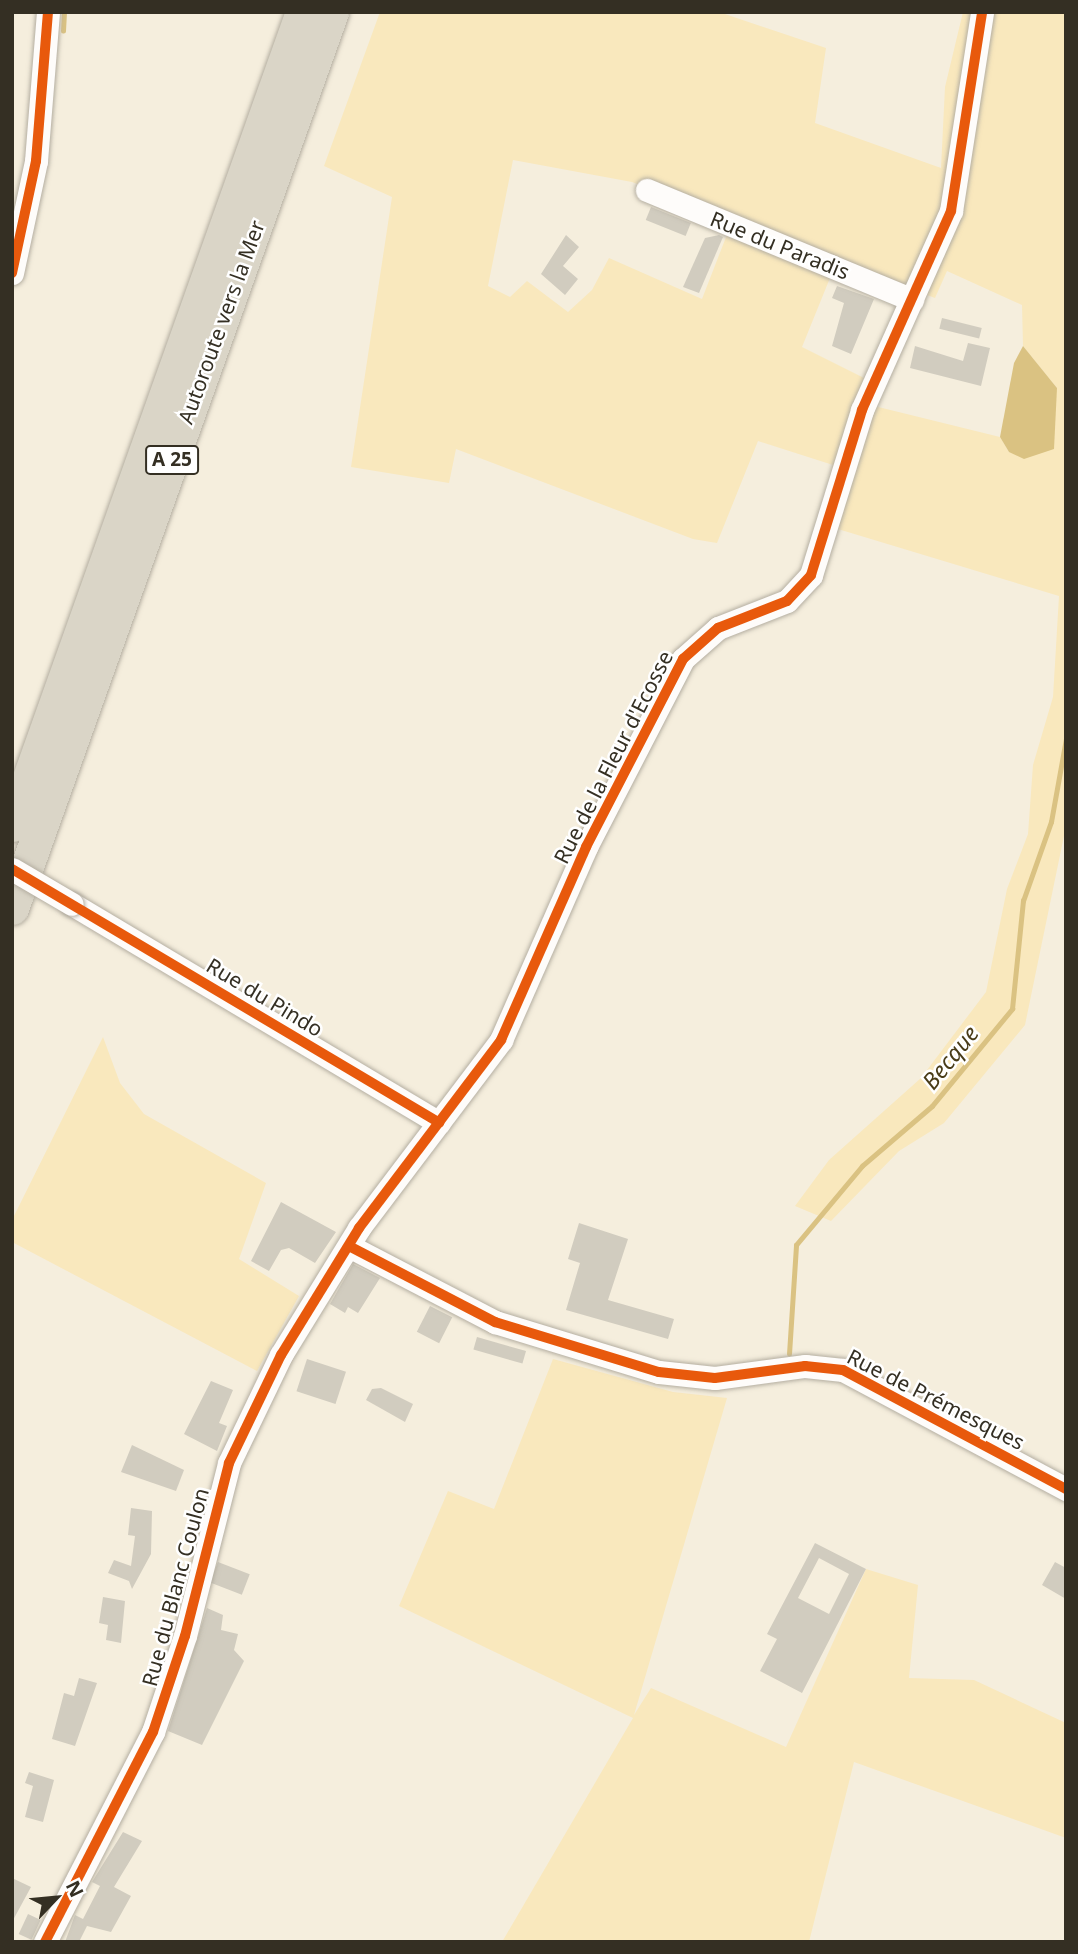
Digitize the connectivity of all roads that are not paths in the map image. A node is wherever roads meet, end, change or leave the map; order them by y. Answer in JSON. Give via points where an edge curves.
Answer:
{"nodes":[{"id":1,"x":48,"y":12,"type":"edge"},
{"id":2,"x":302,"y":12,"type":"edge"},
{"id":3,"x":332,"y":12,"type":"edge"},
{"id":4,"x":982,"y":12,"type":"edge"},
{"id":5,"x":647,"y":190,"type":"dead end"},
{"id":6,"x":12,"y":273,"type":"edge"},
{"id":7,"x":912,"y":300,"type":"junction"},
{"id":8,"x":12,"y":824,"type":"edge"},
{"id":9,"x":12,"y":869,"type":"edge"},
{"id":10,"x":12,"y":908,"type":"edge"},
{"id":11,"x":439,"y":1123,"type":"junction"},
{"id":12,"x":349,"y":1246,"type":"junction"},
{"id":13,"x":1066,"y":1489,"type":"edge"},
{"id":14,"x":45,"y":1942,"type":"edge"}],
"edges":[{"from":1,"to":6,"type":"street","via":[[36,161]]},
{"from":2,"to":8,"type":"highway","number":"A 25"},
{"from":3,"to":10,"type":"highway","name":"Autoroute vers la Mer","number":"A 25"},
{"from":4,"to":7,"type":"street","name":"Rue de la Fleur d'Ecosse","via":[[954,198]]},
{"from":5,"to":7,"type":"street","name":"Rue du Paradis"},
{"from":7,"to":11,"type":"street","name":"Rue de la Fleur d'Ecosse","via":[[862,410],[811,575],[787,601],[718,628],[683,659],[586,847],[510,1024]]},
{"from":9,"to":11,"type":"street","name":"Rue du Pindo","bridge":true},
{"from":11,"to":12,"type":"street","name":"Rue de la Fleur d'Ecosse"},
{"from":12,"to":13,"type":"street","name":"Rue de Prémesques","via":[[495,1322],[659,1372],[715,1378],[805,1366],[843,1370]]},
{"from":12,"to":14,"type":"street","name":"Rue du Blanc Coulon","via":[[241,1432],[159,1716]]}]}
